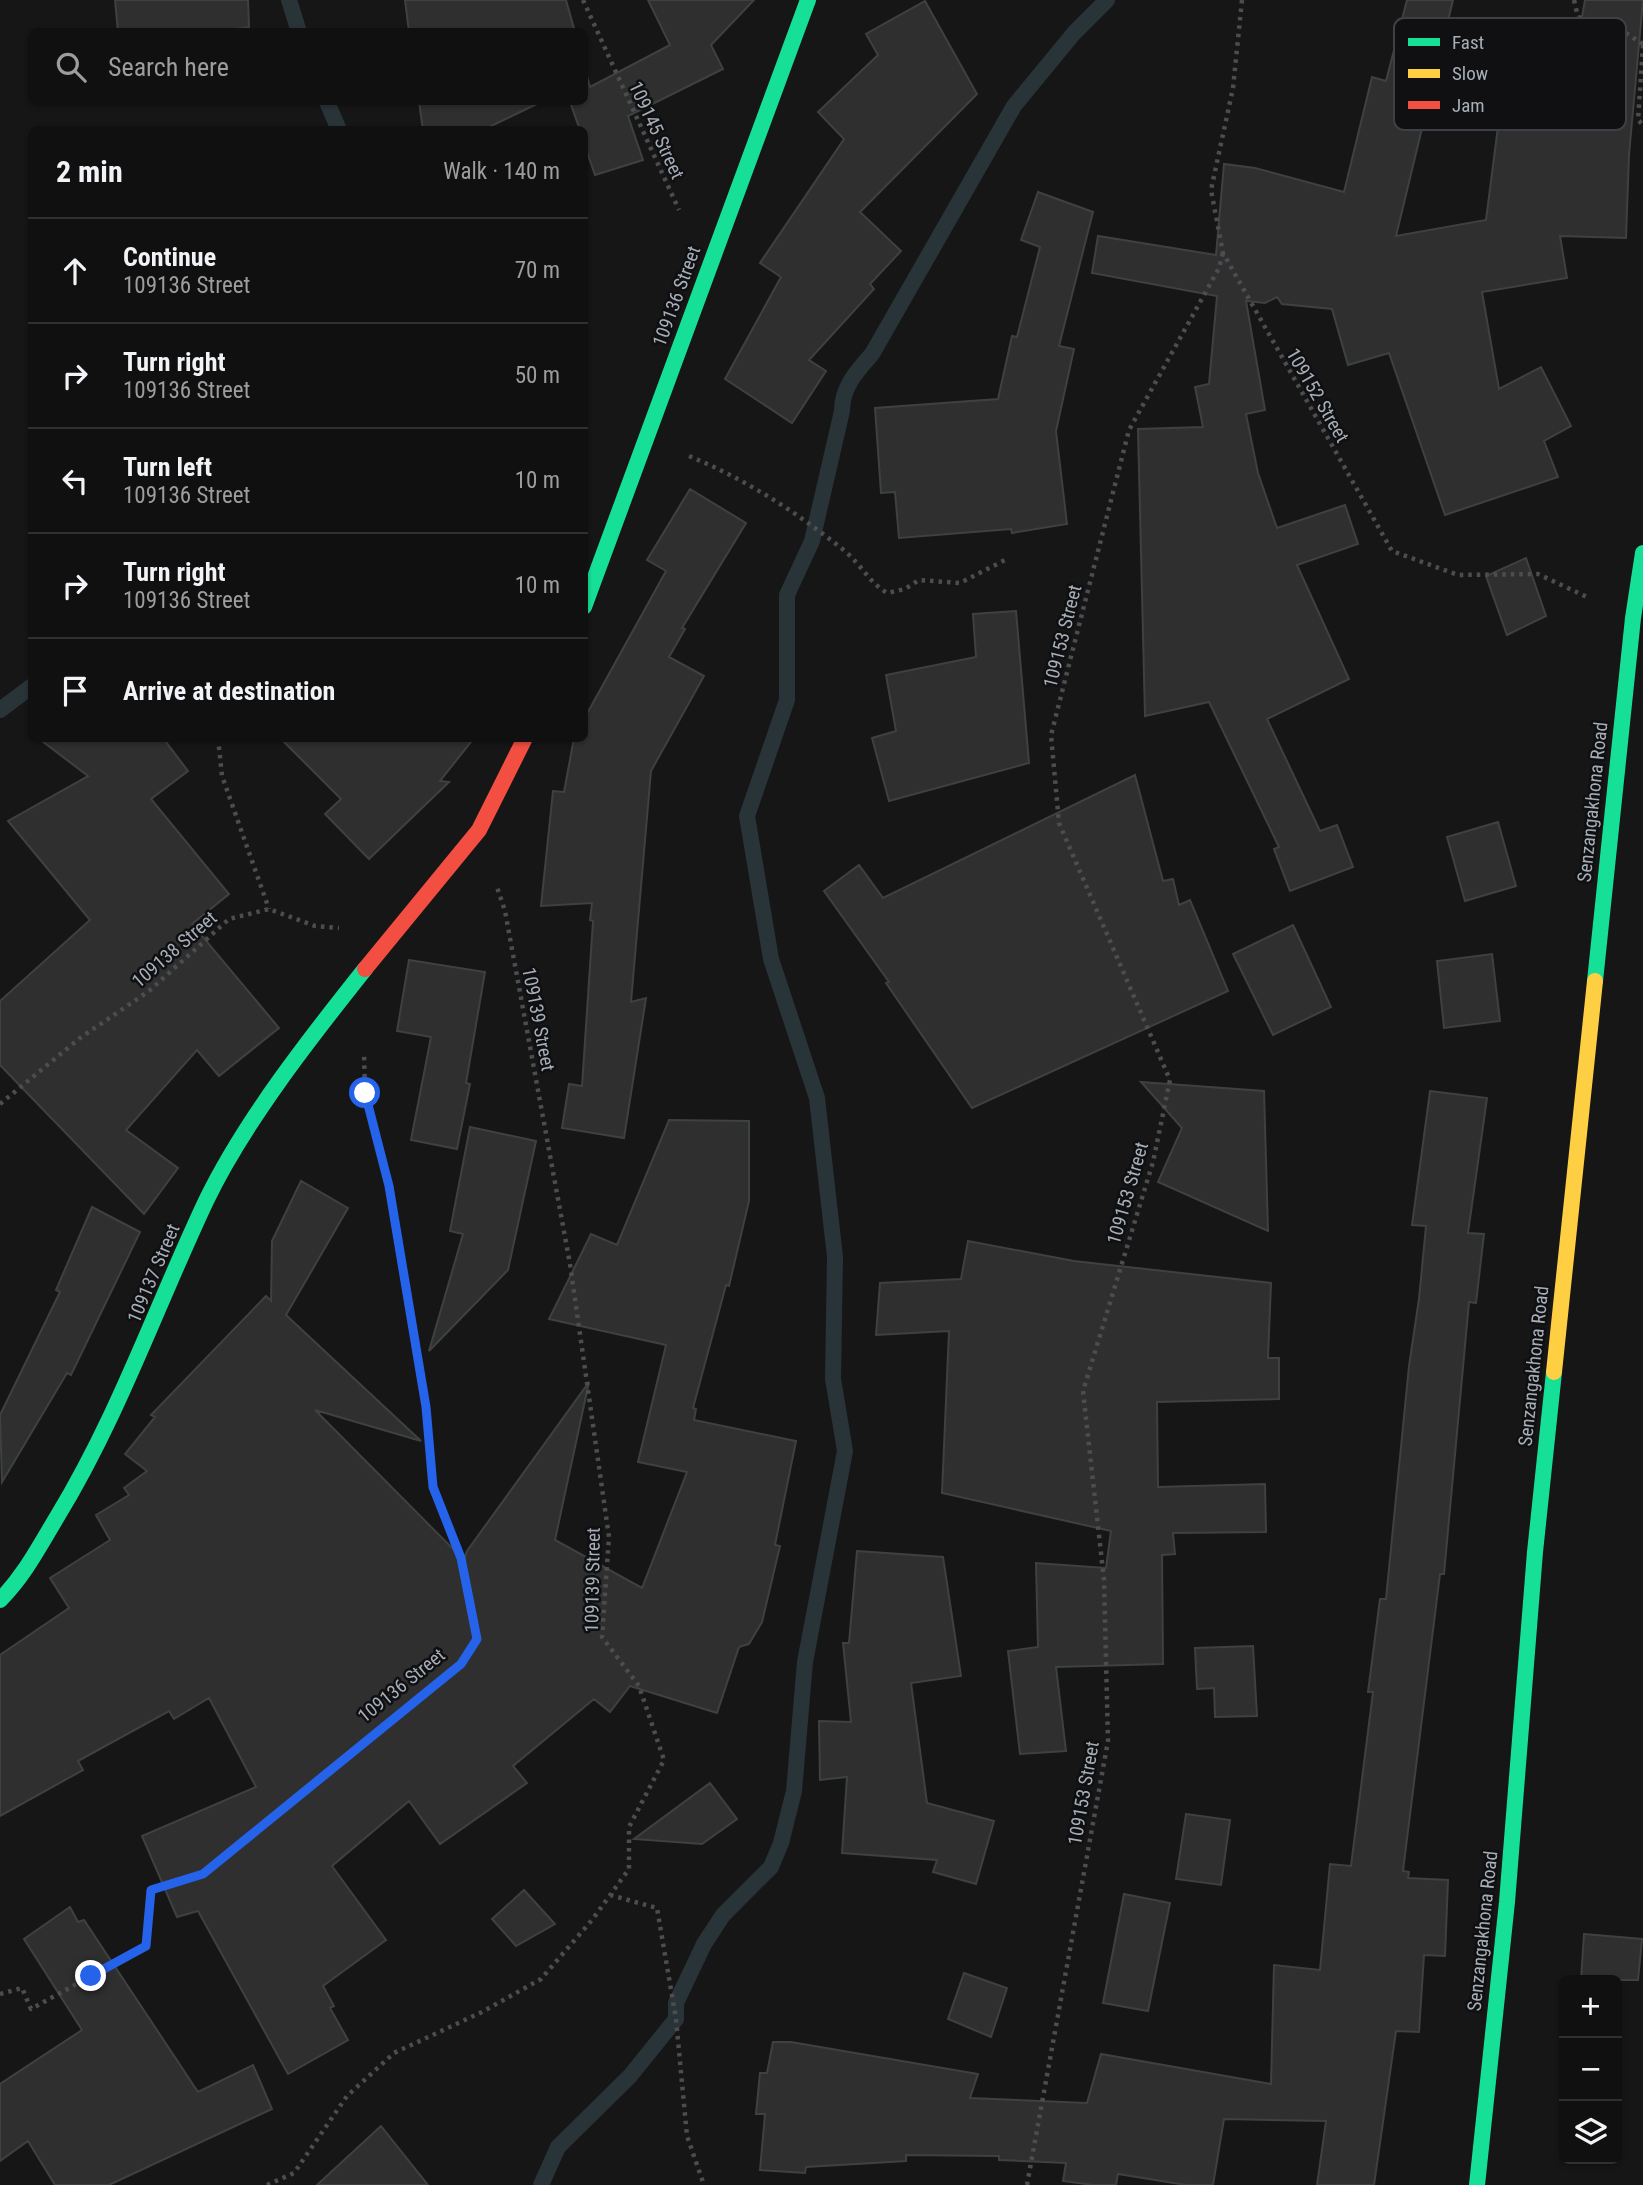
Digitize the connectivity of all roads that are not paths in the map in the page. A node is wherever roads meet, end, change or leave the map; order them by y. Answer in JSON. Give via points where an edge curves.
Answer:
{"nodes":[{"id":1,"x":808,"y":0,"type":"edge"},
{"id":2,"x":1643,"y":553,"type":"edge"},
{"id":3,"x":1641,"y":586,"type":"edge"},
{"id":4,"x":588,"y":596,"type":"edge"},
{"id":5,"x":523,"y":742,"type":"edge"},
{"id":6,"x":0,"y":1600,"type":"edge"},
{"id":7,"x":1477,"y":2185,"type":"edge"}],
"edges":[{"from":1,"to":4,"type":"street","name":"109136 Street"},
{"from":2,"to":3,"type":"street","name":"Senzangakhona Road"},
{"from":3,"to":7,"type":"street","name":"Senzangakhona Road","via":[[1633,618],[1535,1552],[1507,1902]]},
{"from":5,"to":6,"type":"street","name":"109137 Street","via":[[478,830],[362,973],[254,1118],[207,1199],[85,1471],[18,1582]]}]}
